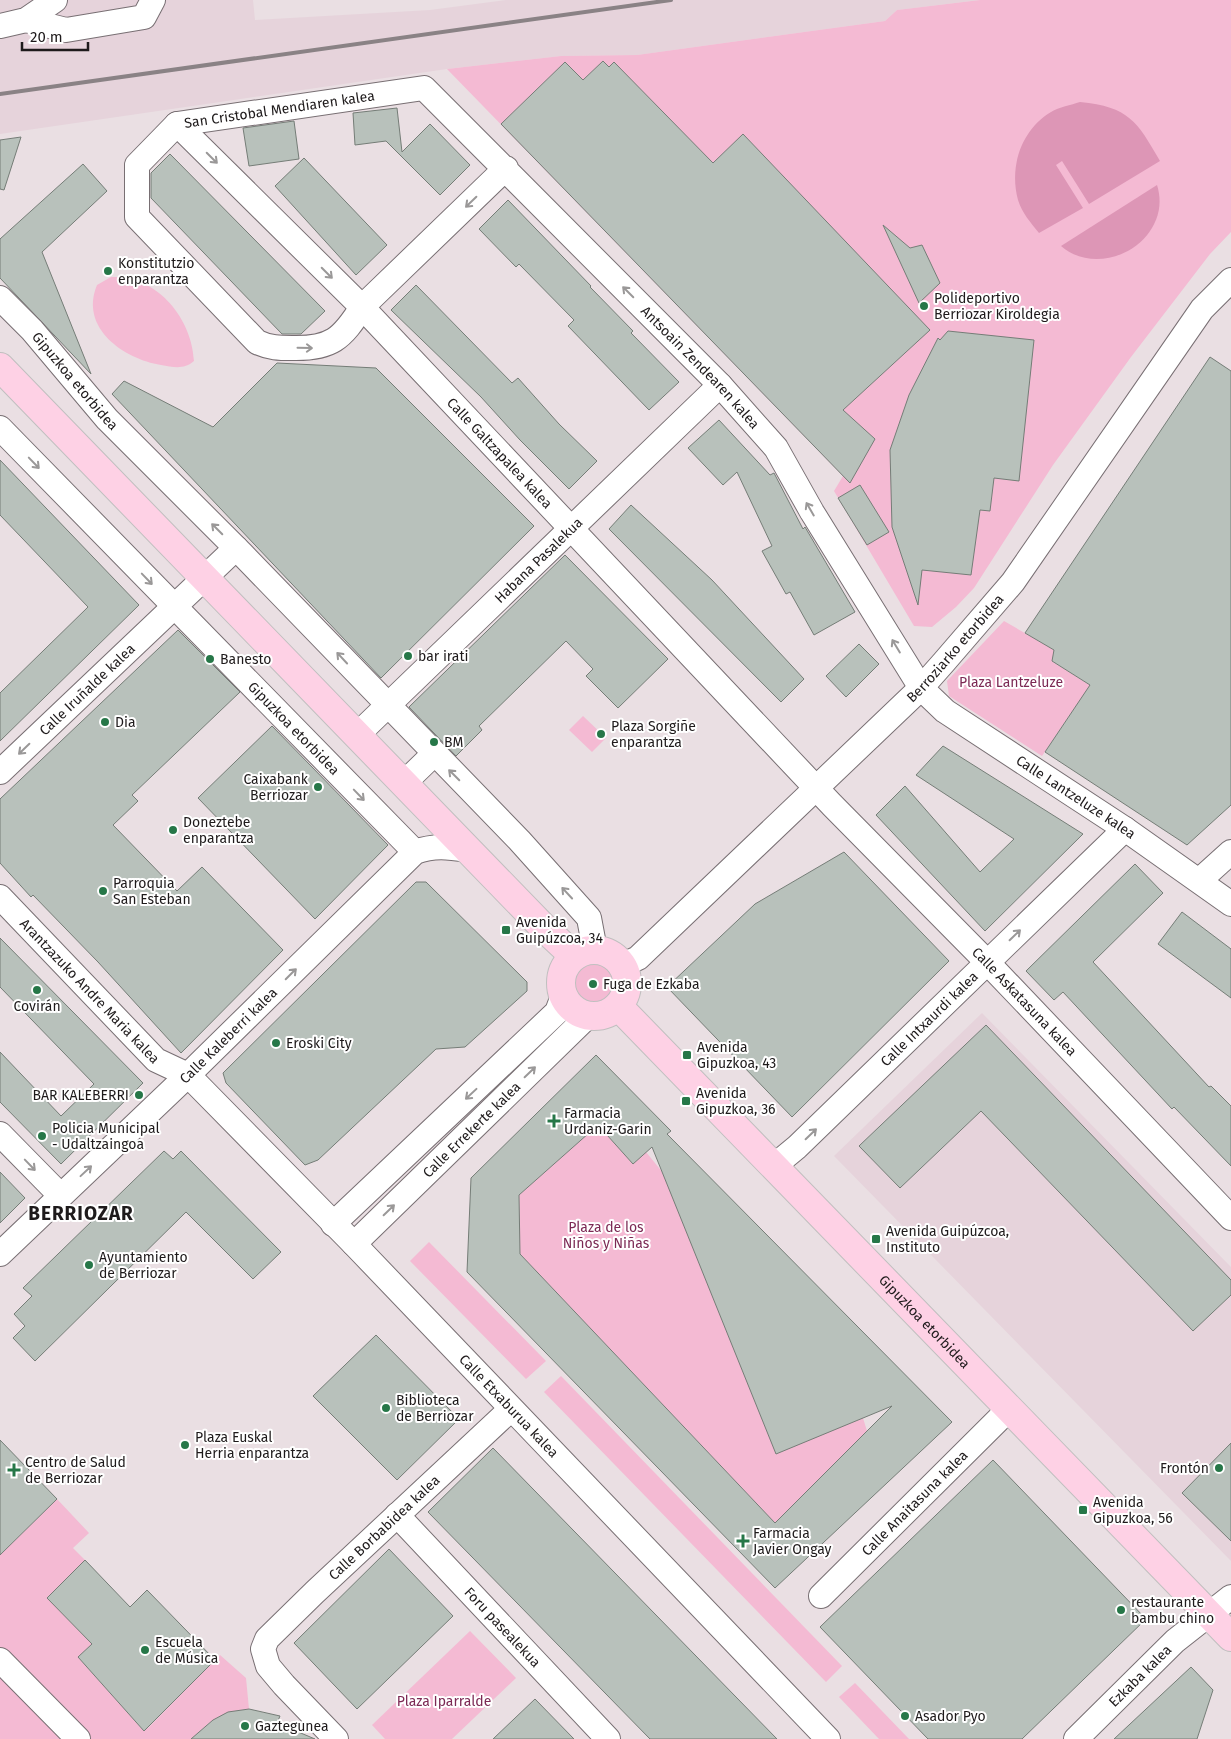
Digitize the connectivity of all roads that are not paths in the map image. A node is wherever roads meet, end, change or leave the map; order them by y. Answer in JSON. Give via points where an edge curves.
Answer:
{"nodes":[{"id":1,"x":55,"y":0,"type":"edge"},
{"id":2,"x":153,"y":0,"type":"edge"},
{"id":3,"x":26,"y":20,"type":"junction"},
{"id":4,"x":0,"y":26,"type":"edge"},
{"id":5,"x":424,"y":88,"type":"joint"},
{"id":6,"x":177,"y":124,"type":"junction"},
{"id":7,"x":506,"y":168,"type":"junction"},
{"id":8,"x":1231,"y":280,"type":"edge"},
{"id":9,"x":0,"y":298,"type":"edge"},
{"id":10,"x":362,"y":307,"type":"junction"},
{"id":11,"x":0,"y":367,"type":"edge"},
{"id":12,"x":720,"y":385,"type":"junction"},
{"id":13,"x":0,"y":428,"type":"edge"},
{"id":14,"x":571,"y":529,"type":"junction"},
{"id":15,"x":236,"y":548,"type":"junction"},
{"id":16,"x":205,"y":578,"type":"junction"},
{"id":17,"x":173,"y":606,"type":"junction"},
{"id":18,"x":921,"y":688,"type":"junction"},
{"id":19,"x":387,"y":706,"type":"junction"},
{"id":20,"x":357,"y":735,"type":"junction"},
{"id":21,"x":434,"y":754,"type":"junction"},
{"id":22,"x":0,"y":772,"type":"edge"},
{"id":23,"x":404,"y":783,"type":"junction"},
{"id":24,"x":816,"y":788,"type":"junction"},
{"id":25,"x":1125,"y":829,"type":"junction"},
{"id":26,"x":468,"y":850,"type":"junction"},
{"id":27,"x":415,"y":852,"type":"junction"},
{"id":28,"x":1231,"y":852,"type":"edge"},
{"id":29,"x":1200,"y":880,"type":"junction"},
{"id":30,"x":0,"y":897,"type":"edge"},
{"id":31,"x":1231,"y":904,"type":"edge"},
{"id":32,"x":584,"y":953,"type":"junction"},
{"id":33,"x":987,"y":962,"type":"junction"},
{"id":34,"x":623,"y":965,"type":"junction"},
{"id":35,"x":563,"y":996,"type":"junction"},
{"id":36,"x":618,"y":1006,"type":"junction"},
{"id":37,"x":588,"y":1016,"type":"junction"},
{"id":38,"x":188,"y":1075,"type":"junction"},
{"id":39,"x":0,"y":1134,"type":"edge"},
{"id":40,"x":774,"y":1166,"type":"junction"},
{"id":41,"x":60,"y":1195,"type":"junction"},
{"id":42,"x":1231,"y":1218,"type":"edge"},
{"id":43,"x":333,"y":1224,"type":"junction"},
{"id":44,"x":354,"y":1244,"type":"junction"},
{"id":45,"x":0,"y":1254,"type":"edge"},
{"id":46,"x":1010,"y":1408,"type":"junction"},
{"id":47,"x":511,"y":1409,"type":"junction"},
{"id":48,"x":397,"y":1515,"type":"junction"},
{"id":49,"x":821,"y":1596,"type":"dead end"},
{"id":50,"x":1231,"y":1597,"type":"edge"},
{"id":51,"x":1207,"y":1614,"type":"junction"},
{"id":52,"x":1231,"y":1637,"type":"edge"},
{"id":53,"x":0,"y":1660,"type":"edge"},
{"id":54,"x":78,"y":1739,"type":"edge"},
{"id":55,"x":336,"y":1739,"type":"edge"},
{"id":56,"x":608,"y":1739,"type":"edge"},
{"id":57,"x":828,"y":1739,"type":"edge"},
{"id":58,"x":1076,"y":1739,"type":"edge"}],
"edges":[{"from":1,"to":3,"type":"street"},
{"from":2,"to":3,"type":"street","via":[[144,17],[66,30]]},
{"from":3,"to":4,"type":"street"},
{"from":5,"to":6,"type":"street","name":"San Cristobal Mendiaren kalea"},
{"from":5,"to":7,"type":"street","name":"Antsoain Zendearen kalea"},
{"from":6,"to":10,"type":"street","name":"Calle Galtzapalea kalea","one_way":true},
{"from":6,"to":10,"type":"street","name":"San Cristobal Mendiaren kalea","one_way":true,"via":[[138,165],[138,217],[257,342],[275,348],[315,348],[328,344],[349,328]]},
{"from":7,"to":10,"type":"street","one_way":true},
{"from":12,"to":7,"type":"street","name":"Antsoain Zendearen kalea","one_way":true},
{"from":8,"to":18,"type":"street","name":"Berroziarko etorbidea","via":[[1202,309],[1013,582]]},
{"from":15,"to":9,"type":"street","name":"Gipuzkoa etorbidea","one_way":true,"via":[[107,419],[32,330]]},
{"from":10,"to":14,"type":"street","name":"Calle Galtzapalea kalea"},
{"from":11,"to":16,"type":"main road"},
{"from":12,"to":14,"type":"street","name":"Habana Pasalekua"},
{"from":18,"to":12,"type":"street","name":"Antsoain Zendearen kalea","one_way":true,"via":[[776,448]]},
{"from":13,"to":17,"type":"street","name":"Gipuzkoa etorbidea","one_way":true},
{"from":14,"to":19,"type":"street","name":"Habana Pasalekua"},
{"from":14,"to":24,"type":"street","name":"Calle Galtzapalea kalea"},
{"from":15,"to":16,"type":"street"},
{"from":19,"to":15,"type":"street","name":"Gipuzkoa etorbidea","one_way":true},
{"from":16,"to":17,"type":"street"},
{"from":16,"to":20,"type":"main road"},
{"from":17,"to":22,"type":"street","name":"Calle Iruñalde kalea","one_way":true},
{"from":17,"to":27,"type":"street","name":"Gipuzkoa etorbidea","one_way":true},
{"from":18,"to":24,"type":"street","name":"Berroziarko etorbidea"},
{"from":18,"to":25,"type":"street","name":"Calle Lantzeluze kalea","via":[[945,711]]},
{"from":19,"to":20,"type":"street","name":"Habana Pasalekua"},
{"from":19,"to":21,"type":"street","name":"Gipuzkoa etorbidea"},
{"from":20,"to":23,"type":"main road"},
{"from":21,"to":23,"type":"street"},
{"from":32,"to":21,"type":"street","name":"Gipuzkoa etorbidea","one_way":true,"via":[[589,918],[519,840]]},
{"from":23,"to":26,"type":"main road"},
{"from":24,"to":33,"type":"street","name":"Calle Askatasuna kalea"},
{"from":24,"to":34,"type":"street","name":"Berroziarko etorbidea","via":[[638,958]]},
{"from":25,"to":29,"type":"street","name":"Calle Lantzeluze kalea"},
{"from":33,"to":25,"type":"street","name":"Calle Intxaurdi kalea","one_way":true},
{"from":26,"to":27,"type":"street","via":[[444,846]]},
{"from":26,"to":32,"type":"main road"},
{"from":38,"to":27,"type":"street","name":"Calle Kaleberri kalea","one_way":true},
{"from":28,"to":29,"type":"street"},
{"from":29,"to":31,"type":"street","name":"Calle Lantzeluze kalea"},
{"from":30,"to":38,"type":"street","name":"Arantzazuko Andre Maria kalea","via":[[156,1060]]},
{"from":32,"to":34,"type":"main road","via":[[606,952]]},
{"from":32,"to":35,"type":"main road","via":[[566,964],[562,974]]},
{"from":40,"to":33,"type":"street","name":"Calle Intxaurdi kalea","one_way":true,"via":[[798,1147]]},
{"from":33,"to":42,"type":"street","name":"Calle Askatasuna kalea"},
{"from":34,"to":36,"type":"main road","via":[[627,986],[625,997]]},
{"from":35,"to":37,"type":"main road","via":[[578,1012]]},
{"from":35,"to":43,"type":"street","name":"Calle Errekerte kalea","one_way":true,"via":[[557,1012]]},
{"from":36,"to":37,"type":"main road","via":[[610,1013]]},
{"from":36,"to":40,"type":"main road","name":"Gipuzkoa etorbidea"},
{"from":44,"to":37,"type":"street","name":"Calle Errekerte kalea","one_way":true},
{"from":41,"to":38,"type":"street","name":"Calle Kaleberri kalea","one_way":true},
{"from":38,"to":43,"type":"street","name":"Calle Etxaburua kalea"},
{"from":39,"to":41,"type":"street","one_way":true},
{"from":40,"to":46,"type":"main road","name":"Gipuzkoa etorbidea"},
{"from":41,"to":45,"type":"street","name":"Calle Kaleberri kalea"},
{"from":43,"to":44,"type":"street","name":"Calle Etxaburua kalea"},
{"from":44,"to":47,"type":"street","name":"Calle Etxaburua kalea"},
{"from":46,"to":49,"type":"street","name":"Calle Anaitasuna kalea"},
{"from":46,"to":51,"type":"main road","name":"Gipuzkoa etorbidea"},
{"from":47,"to":48,"type":"street","name":"Calle Borbabidea kalea"},
{"from":47,"to":57,"type":"street","name":"Calle Etxaburua kalea"},
{"from":48,"to":55,"type":"street","name":"Calle Borbabidea kalea","via":[[303,1603],[267,1639],[262,1650],[268,1666]]},
{"from":48,"to":56,"type":"street","name":"Foru pasealekua"},
{"from":50,"to":51,"type":"street","name":"Ezkaba kalea"},
{"from":51,"to":52,"type":"main road","name":"Gipuzkoa etorbidea"},
{"from":51,"to":58,"type":"street","name":"Ezkaba kalea","via":[[1175,1641]]},
{"from":53,"to":54,"type":"street"}]}
